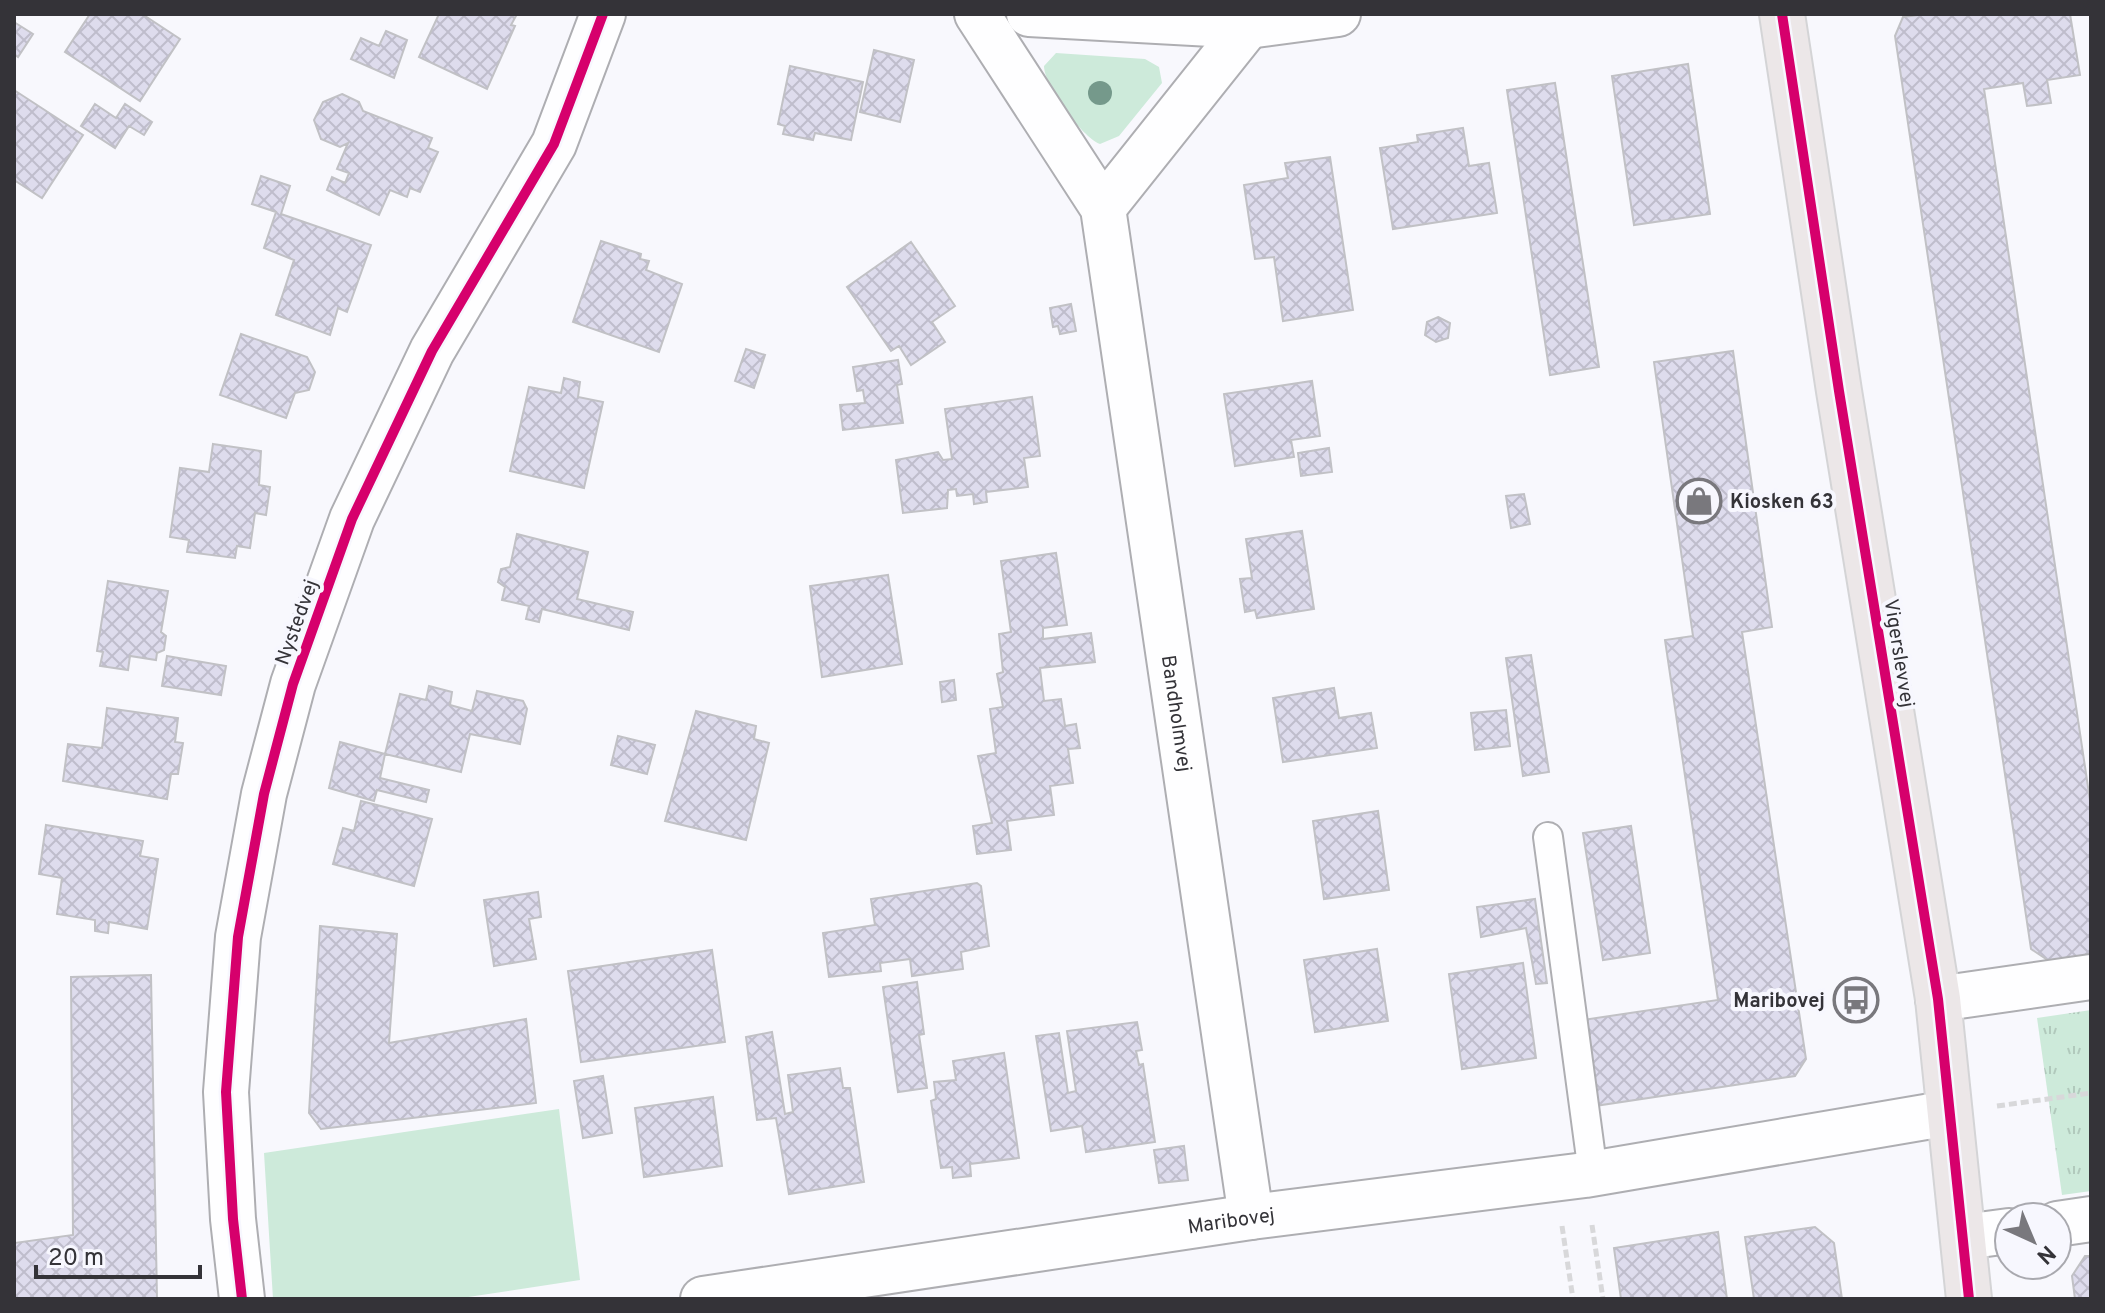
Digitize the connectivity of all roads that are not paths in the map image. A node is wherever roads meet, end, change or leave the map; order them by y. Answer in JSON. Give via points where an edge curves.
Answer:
{"nodes":[{"id":1,"x":603,"y":14,"type":"edge"},
{"id":2,"x":977,"y":14,"type":"edge"},
{"id":3,"x":1029,"y":14,"type":"edge"},
{"id":4,"x":1338,"y":14,"type":"edge"},
{"id":5,"x":1782,"y":14,"type":"edge"},
{"id":6,"x":1248,"y":26,"type":"junction"},
{"id":7,"x":1103,"y":208,"type":"junction"},
{"id":8,"x":1548,"y":837,"type":"dead end"},
{"id":9,"x":2091,"y":977,"type":"edge"},
{"id":10,"x":1938,"y":999,"type":"junction"},
{"id":11,"x":1949,"y":1113,"type":"junction"},
{"id":12,"x":1578,"y":1175,"type":"junction"},
{"id":13,"x":1251,"y":1217,"type":"junction"},
{"id":14,"x":1993,"y":1233,"type":"edge"},
{"id":15,"x":1964,"y":1237,"type":"junction"},
{"id":16,"x":772,"y":1294,"type":"edge"},
{"id":17,"x":242,"y":1299,"type":"edge"},
{"id":18,"x":703,"y":1299,"type":"edge"},
{"id":19,"x":1969,"y":1299,"type":"edge"}],
"edges":[{"from":1,"to":17,"type":"street","name":"Nystedvej","via":[[554,144],[432,351],[352,519],[293,684],[264,794],[237,948],[226,1092]]},
{"from":2,"to":7,"type":"street","name":"Bandholmvej"},
{"from":3,"to":6,"type":"street"},
{"from":4,"to":6,"type":"street"},
{"from":5,"to":10,"type":"main road","name":"Vigerslevvej"},
{"from":6,"to":7,"type":"street"},
{"from":7,"to":13,"type":"street","name":"Bandholmvej"},
{"from":8,"to":12,"type":"lane"},
{"from":9,"to":10,"type":"street"},
{"from":10,"to":11,"type":"main road","name":"Vigerslevvej"},
{"from":11,"to":12,"type":"street","name":"Maribovej"},
{"from":11,"to":15,"type":"main road","name":"Vigerslevvej"},
{"from":12,"to":13,"type":"street","name":"Maribovej"},
{"from":13,"to":16,"type":"street","name":"Maribovej"},
{"from":14,"to":15,"type":"street"},
{"from":15,"to":19,"type":"main road","name":"Vigerslevvej"},
{"from":16,"to":18,"type":"street","name":"Maribovej"}]}
